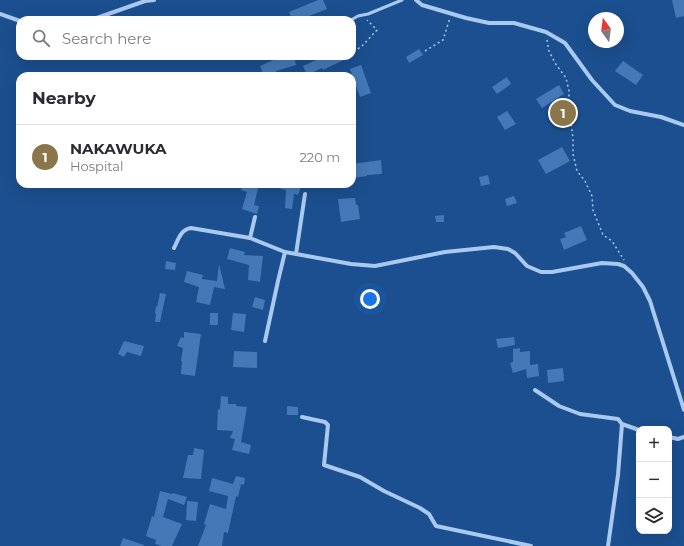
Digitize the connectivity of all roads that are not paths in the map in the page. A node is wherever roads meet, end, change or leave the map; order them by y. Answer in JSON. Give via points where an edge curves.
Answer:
{"nodes":[{"id":1,"x":154,"y":0,"type":"edge"},
{"id":2,"x":402,"y":0,"type":"edge"},
{"id":3,"x":416,"y":0,"type":"edge"},
{"id":4,"x":0,"y":14,"type":"edge"},
{"id":5,"x":102,"y":16,"type":"edge"},
{"id":6,"x":356,"y":18,"type":"edge"},
{"id":7,"x":16,"y":20,"type":"edge"},
{"id":8,"x":684,"y":125,"type":"edge"},
{"id":9,"x":305,"y":194,"type":"dead end"},
{"id":10,"x":255,"y":217,"type":"dead end"},
{"id":11,"x":250,"y":238,"type":"junction"},
{"id":12,"x":174,"y":248,"type":"dead end"},
{"id":13,"x":285,"y":252,"type":"junction"},
{"id":14,"x":296,"y":254,"type":"junction"},
{"id":15,"x":265,"y":341,"type":"dead end"},
{"id":16,"x":535,"y":390,"type":"dead end"},
{"id":17,"x":684,"y":410,"type":"edge"},
{"id":18,"x":302,"y":417,"type":"dead end"},
{"id":19,"x":622,"y":424,"type":"junction"},
{"id":20,"x":636,"y":429,"type":"edge"},
{"id":21,"x":684,"y":437,"type":"edge"},
{"id":22,"x":672,"y":438,"type":"edge"},
{"id":23,"x":531,"y":546,"type":"edge"},
{"id":24,"x":608,"y":546,"type":"edge"}],
"edges":[{"from":1,"to":5,"type":"street"},
{"from":2,"to":6,"type":"lane"},
{"from":3,"to":8,"type":"street","via":[[422,5],[466,18],[489,23],[514,23],[546,32],[565,43],[592,80],[615,105]]},
{"from":4,"to":7,"type":"street"},
{"from":9,"to":14,"type":"street"},
{"from":10,"to":11,"type":"street"},
{"from":11,"to":12,"type":"street","via":[[187,229]]},
{"from":11,"to":13,"type":"street"},
{"from":13,"to":14,"type":"street"},
{"from":13,"to":15,"type":"street"},
{"from":14,"to":17,"type":"street","via":[[375,266],[445,252],[494,248],[508,249],[527,266],[541,272],[602,263],[624,266],[643,288],[650,302]]},
{"from":16,"to":19,"type":"street","via":[[559,406],[580,414],[618,419]]},
{"from":18,"to":23,"type":"street","via":[[328,425],[324,466],[360,477],[420,508],[429,514],[436,526]]},
{"from":19,"to":20,"type":"street"},
{"from":19,"to":24,"type":"street"},
{"from":21,"to":22,"type":"street"}]}
